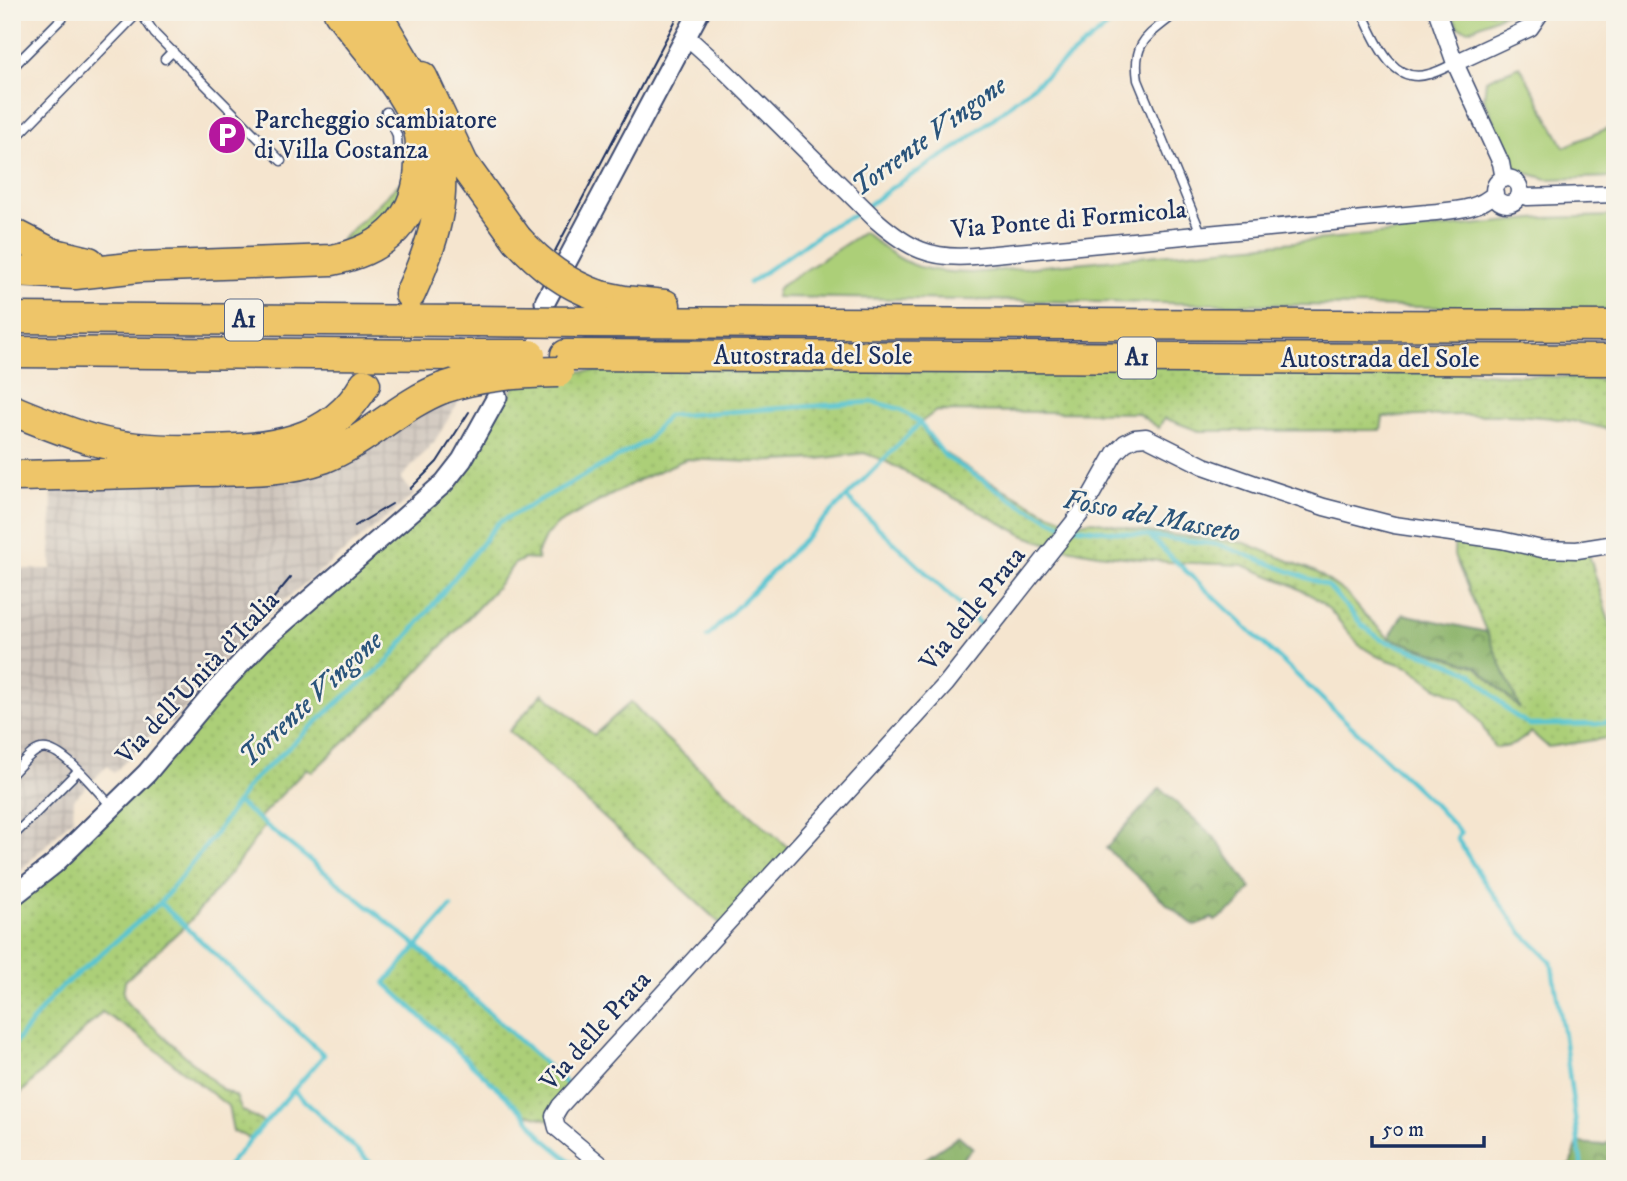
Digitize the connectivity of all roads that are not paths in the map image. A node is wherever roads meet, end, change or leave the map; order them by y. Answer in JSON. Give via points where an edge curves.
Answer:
{"nodes":[{"id":1,"x":68,"y":12,"type":"edge"},
{"id":2,"x":140,"y":12,"type":"edge"},
{"id":3,"x":339,"y":12,"type":"edge"},
{"id":4,"x":375,"y":12,"type":"edge"},
{"id":5,"x":699,"y":12,"type":"edge"},
{"id":6,"x":1177,"y":12,"type":"edge"},
{"id":7,"x":1362,"y":12,"type":"edge"},
{"id":8,"x":1437,"y":12,"type":"edge"},
{"id":9,"x":1541,"y":12,"type":"edge"},
{"id":10,"x":686,"y":36,"type":"junction"},
{"id":11,"x":173,"y":51,"type":"junction"},
{"id":12,"x":165,"y":60,"type":"dead end"},
{"id":13,"x":1455,"y":63,"type":"junction"},
{"id":14,"x":12,"y":68,"type":"edge"},
{"id":15,"x":386,"y":112,"type":"dead end"},
{"id":16,"x":12,"y":142,"type":"edge"},
{"id":17,"x":398,"y":155,"type":"dead end"},
{"id":18,"x":281,"y":161,"type":"dead end"},
{"id":19,"x":1504,"y":179,"type":"junction"},
{"id":20,"x":1495,"y":193,"type":"junction"},
{"id":21,"x":1520,"y":194,"type":"junction"},
{"id":22,"x":1615,"y":194,"type":"edge"},
{"id":23,"x":12,"y":233,"type":"edge"},
{"id":24,"x":1201,"y":233,"type":"junction"},
{"id":25,"x":567,"y":261,"type":"dead end"},
{"id":26,"x":139,"y":267,"type":"junction"},
{"id":27,"x":12,"y":271,"type":"edge"},
{"id":28,"x":410,"y":294,"type":"dead end"},
{"id":29,"x":12,"y":318,"type":"edge"},
{"id":30,"x":856,"y":323,"type":"junction"},
{"id":31,"x":1615,"y":326,"type":"edge"},
{"id":32,"x":12,"y":352,"type":"edge"},
{"id":33,"x":1615,"y":360,"type":"edge"},
{"id":34,"x":562,"y":363,"type":"junction"},
{"id":35,"x":365,"y":384,"type":"dead end"},
{"id":36,"x":497,"y":397,"type":"dead end"},
{"id":37,"x":12,"y":410,"type":"edge"},
{"id":38,"x":12,"y":476,"type":"edge"},
{"id":39,"x":1615,"y":544,"type":"edge"},
{"id":40,"x":78,"y":771,"type":"junction"},
{"id":41,"x":12,"y":774,"type":"edge"},
{"id":42,"x":112,"y":807,"type":"junction"},
{"id":43,"x":12,"y":837,"type":"edge"},
{"id":44,"x":12,"y":898,"type":"edge"},
{"id":45,"x":606,"y":1169,"type":"edge"}],
"edges":[{"from":1,"to":14,"type":"lane"},
{"from":2,"to":11,"type":"lane"},
{"from":2,"to":16,"type":"lane"},
{"from":3,"to":26,"type":"highway","via":[[390,78],[419,131],[419,180],[403,220],[370,248],[332,260]]},
{"from":4,"to":28,"type":"highway","via":[[419,86],[440,167],[436,229]]},
{"from":4,"to":30,"type":"highway","bridge":true,"via":[[425,81],[463,164],[517,239],[552,273],[600,296],[648,304],[750,308]]},
{"from":5,"to":10,"type":"street"},
{"from":6,"to":24,"type":"lane","via":[[1141,44],[1135,60],[1138,80]]},
{"from":7,"to":13,"type":"lane","via":[[1382,54],[1401,71],[1428,75]]},
{"from":8,"to":13,"type":"street"},
{"from":9,"to":13,"type":"street","via":[[1531,28]]},
{"from":10,"to":24,"type":"street","name":"Via Ponte di Formicola","via":[[877,221],[900,240],[935,256]]},
{"from":10,"to":25,"type":"street"},
{"from":11,"to":12,"type":"lane"},
{"from":11,"to":18,"type":"lane"},
{"from":13,"to":19,"type":"street"},
{"from":15,"to":17,"type":"lane","via":[[397,135]]},
{"from":19,"to":20,"type":"street"},
{"from":19,"to":21,"type":"street","via":[[1517,183]]},
{"from":20,"to":21,"type":"street","name":"Via Ponte di Formicola","via":[[1506,204],[1515,202]]},
{"from":20,"to":24,"type":"street","name":"Via Ponte di Formicola","via":[[1472,207],[1451,210]]},
{"from":21,"to":22,"type":"street","name":"Via Ponte di Formicola"},
{"from":23,"to":26,"type":"highway","via":[[67,258]]},
{"from":26,"to":27,"type":"highway","via":[[75,274]]},
{"from":29,"to":30,"type":"highway","name":"Autostrada del Sole","number":"A1","bridge":true},
{"from":30,"to":31,"type":"highway","name":"Autostrada del Sole","number":"A1"},
{"from":32,"to":34,"type":"highway","number":"A1","bridge":true,"via":[[457,355]]},
{"from":33,"to":34,"type":"highway","name":"Autostrada del Sole","number":"A1","via":[[659,355],[603,371]]},
{"from":34,"to":38,"type":"highway","bridge":true,"via":[[443,388],[415,400],[349,445],[299,464]]},
{"from":35,"to":37,"type":"highway","via":[[327,424],[299,439],[264,448],[139,449],[95,440]]},
{"from":36,"to":42,"type":"street","name":"Via dell'Unità d'Italia","via":[[444,483],[262,641]]},
{"from":39,"to":45,"type":"street","name":"Via delle Prata","via":[[1542,549],[1394,525],[1203,466],[1146,437],[1125,443],[1081,513],[946,684],[560,1106],[554,1116],[557,1128]]},
{"from":40,"to":41,"type":"lane","via":[[59,753],[45,748]]},
{"from":40,"to":42,"type":"lane"},
{"from":40,"to":43,"type":"lane"},
{"from":42,"to":44,"type":"street","name":"Via dell'Unità d'Italia"}]}
